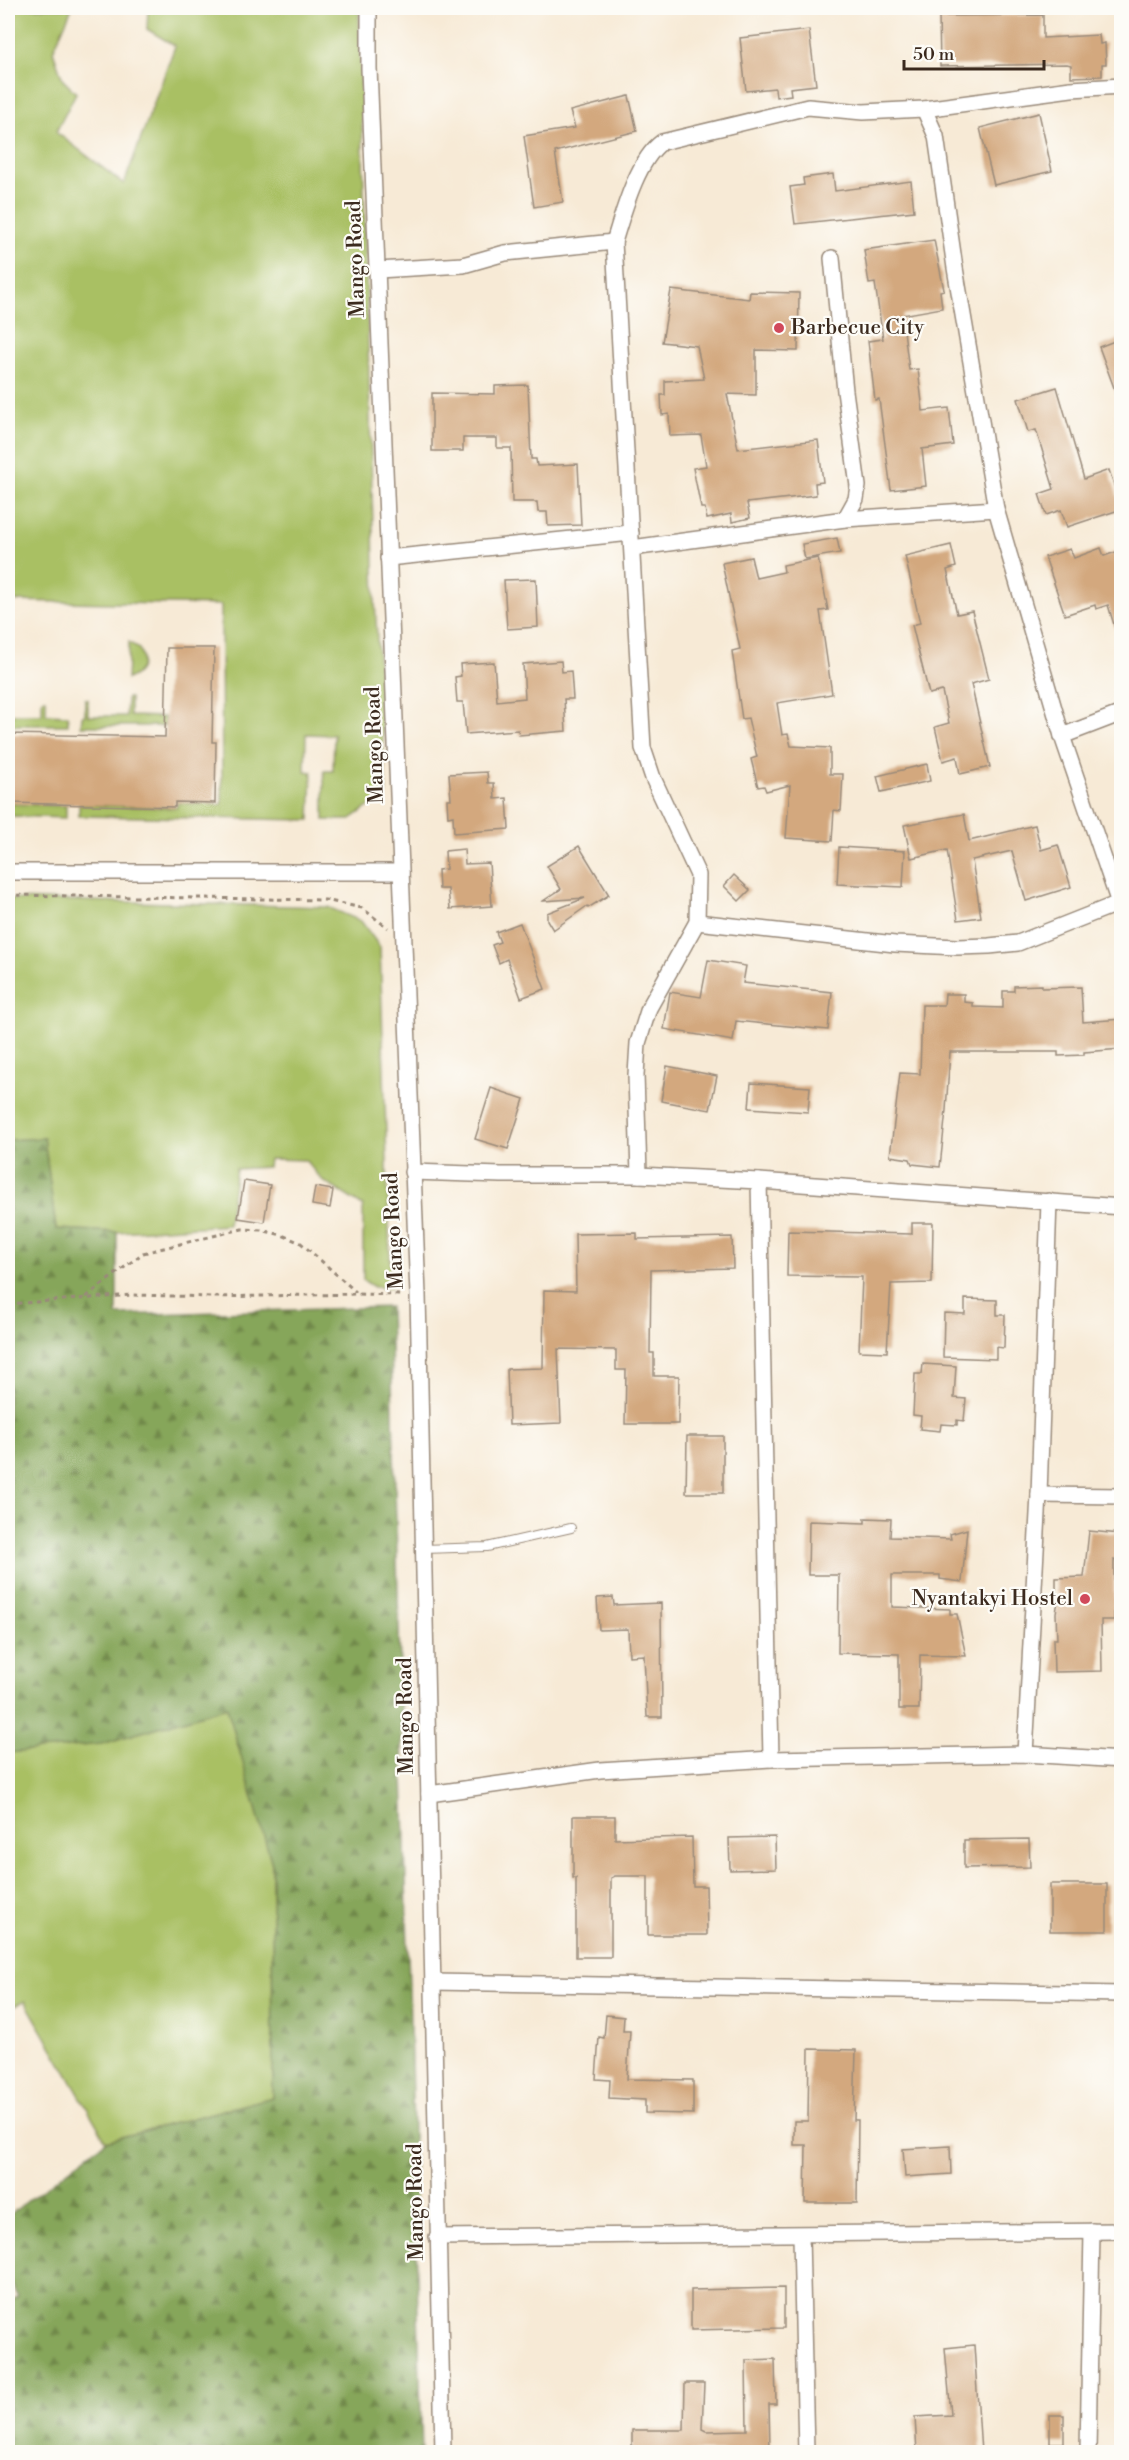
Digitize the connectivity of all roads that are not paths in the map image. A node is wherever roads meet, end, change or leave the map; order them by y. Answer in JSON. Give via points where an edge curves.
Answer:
{"nodes":[{"id":1,"x":369,"y":8,"type":"edge"},
{"id":2,"x":1122,"y":86,"type":"edge"},
{"id":3,"x":924,"y":109,"type":"junction"},
{"id":4,"x":614,"y":242,"type":"junction"},
{"id":5,"x":832,"y":258,"type":"dead end"},
{"id":6,"x":378,"y":270,"type":"junction"},
{"id":7,"x":996,"y":509,"type":"junction"},
{"id":8,"x":845,"y":519,"type":"junction"},
{"id":9,"x":632,"y":540,"type":"junction"},
{"id":10,"x":388,"y":558,"type":"junction"},
{"id":11,"x":1122,"y":713,"type":"edge"},
{"id":12,"x":1062,"y":736,"type":"junction"},
{"id":13,"x":8,"y":872,"type":"edge"},
{"id":14,"x":401,"y":872,"type":"junction"},
{"id":15,"x":1120,"y":904,"type":"edge"},
{"id":16,"x":697,"y":922,"type":"junction"},
{"id":17,"x":412,"y":1172,"type":"junction"},
{"id":18,"x":639,"y":1175,"type":"junction"},
{"id":19,"x":759,"y":1181,"type":"junction"},
{"id":20,"x":1049,"y":1201,"type":"junction"},
{"id":21,"x":1122,"y":1207,"type":"edge"},
{"id":22,"x":1039,"y":1496,"type":"junction"},
{"id":23,"x":1122,"y":1496,"type":"edge"},
{"id":24,"x":571,"y":1528,"type":"dead end"},
{"id":25,"x":423,"y":1549,"type":"junction"},
{"id":26,"x":1025,"y":1754,"type":"junction"},
{"id":27,"x":771,"y":1759,"type":"junction"},
{"id":28,"x":1122,"y":1760,"type":"edge"},
{"id":29,"x":429,"y":1794,"type":"junction"},
{"id":30,"x":433,"y":1982,"type":"junction"},
{"id":31,"x":1122,"y":1994,"type":"edge"},
{"id":32,"x":1092,"y":2231,"type":"junction"},
{"id":33,"x":1122,"y":2231,"type":"edge"},
{"id":34,"x":801,"y":2236,"type":"junction"},
{"id":35,"x":437,"y":2237,"type":"junction"},
{"id":36,"x":443,"y":2452,"type":"edge"},
{"id":37,"x":806,"y":2452,"type":"edge"},
{"id":38,"x":1088,"y":2452,"type":"edge"}],
"edges":[{"from":1,"to":6,"type":"street","name":"Mango Road"},
{"from":2,"to":3,"type":"street"},
{"from":3,"to":4,"type":"street","via":[[863,112],[808,107],[662,142],[636,181]]},
{"from":3,"to":7,"type":"street","via":[[936,136]]},
{"from":4,"to":6,"type":"street","via":[[505,254],[464,265]]},
{"from":4,"to":9,"type":"street"},
{"from":5,"to":8,"type":"street","via":[[844,391],[858,486]]},
{"from":6,"to":10,"type":"street","name":"Mango Road"},
{"from":7,"to":8,"type":"street"},
{"from":7,"to":12,"type":"street"},
{"from":8,"to":9,"type":"street"},
{"from":9,"to":10,"type":"street"},
{"from":9,"to":16,"type":"street","via":[[643,748],[698,875]]},
{"from":10,"to":14,"type":"street","name":"Mango Road"},
{"from":11,"to":12,"type":"street"},
{"from":12,"to":15,"type":"street"},
{"from":13,"to":14,"type":"street"},
{"from":14,"to":17,"type":"street","name":"Mango Road"},
{"from":15,"to":16,"type":"street","via":[[1018,943],[989,946],[895,944]]},
{"from":16,"to":18,"type":"street","via":[[649,1008],[638,1043]]},
{"from":17,"to":18,"type":"street"},
{"from":17,"to":25,"type":"street","name":"Mango Road"},
{"from":18,"to":19,"type":"street"},
{"from":19,"to":20,"type":"street"},
{"from":19,"to":27,"type":"street"},
{"from":20,"to":21,"type":"street"},
{"from":20,"to":22,"type":"street"},
{"from":22,"to":23,"type":"street"},
{"from":22,"to":26,"type":"street"},
{"from":24,"to":25,"type":"lane","via":[[487,1546]]},
{"from":25,"to":29,"type":"street","name":"Mango Road"},
{"from":26,"to":27,"type":"street"},
{"from":26,"to":28,"type":"street"},
{"from":27,"to":29,"type":"street","via":[[600,1770]]},
{"from":29,"to":30,"type":"street","name":"Mango Road"},
{"from":30,"to":31,"type":"street"},
{"from":30,"to":35,"type":"street","name":"Mango Road"},
{"from":32,"to":33,"type":"street"},
{"from":32,"to":34,"type":"street"},
{"from":32,"to":38,"type":"street"},
{"from":34,"to":35,"type":"street"},
{"from":34,"to":37,"type":"street"},
{"from":35,"to":36,"type":"street","name":"Mango Road"}]}
